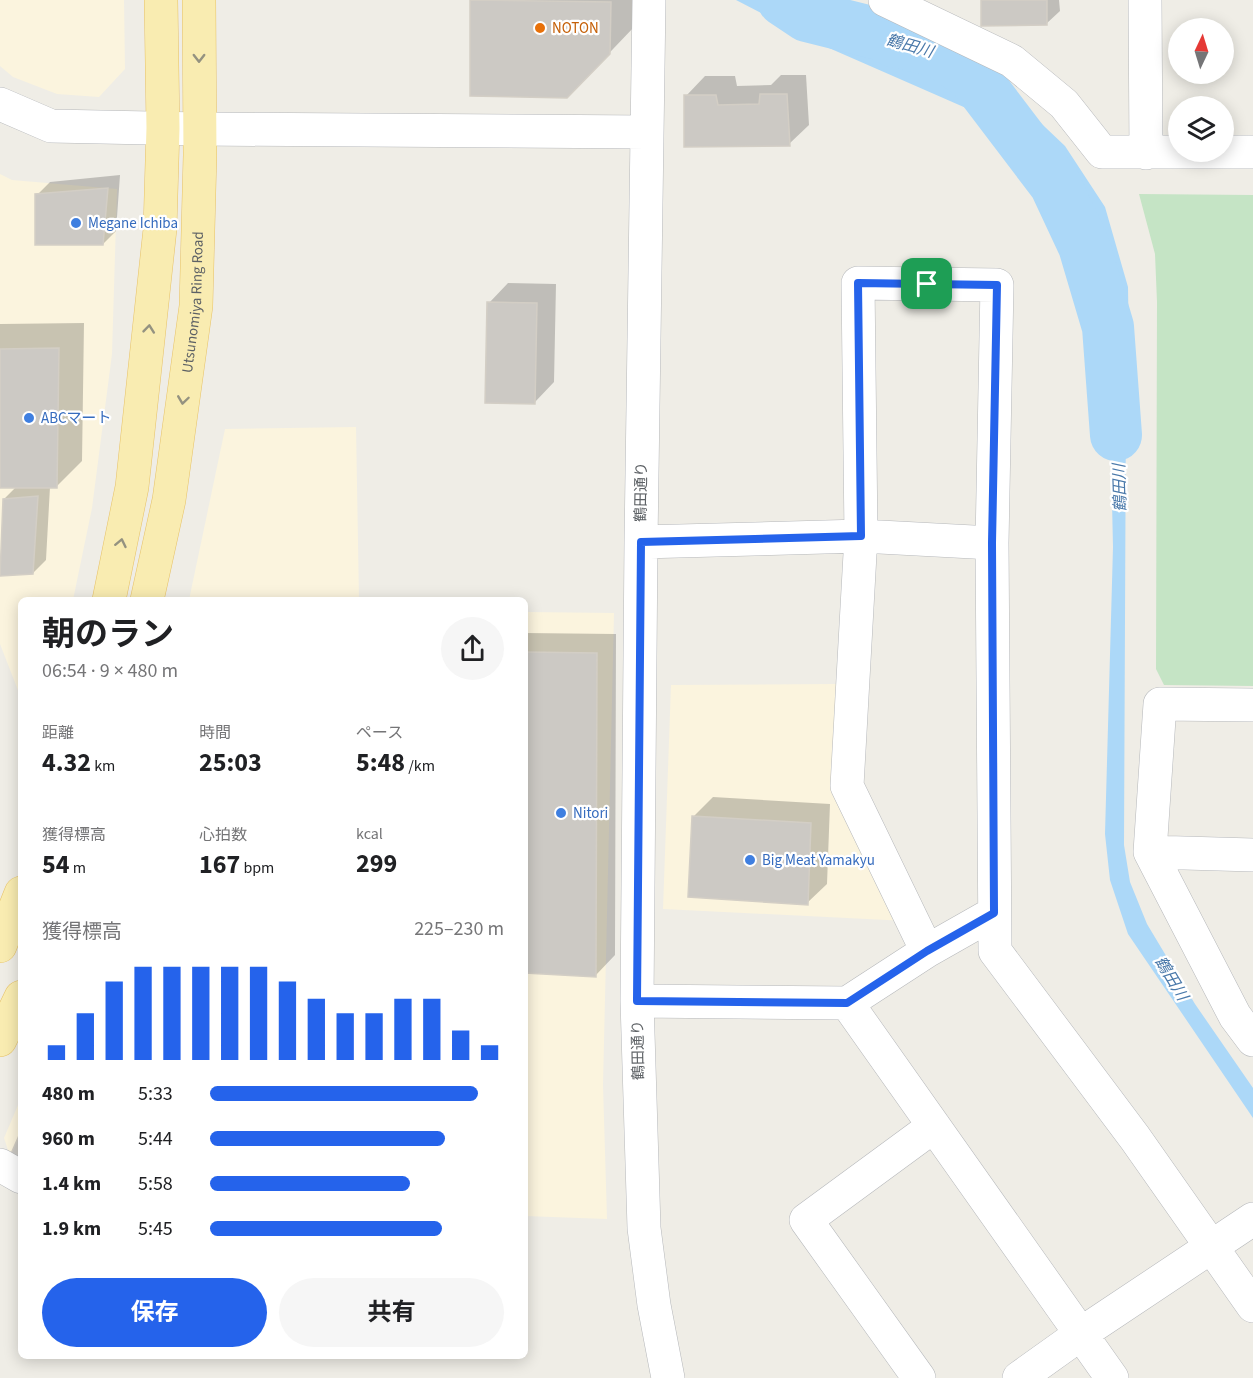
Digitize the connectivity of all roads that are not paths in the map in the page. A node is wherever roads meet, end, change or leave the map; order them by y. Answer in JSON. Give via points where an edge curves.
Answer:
{"nodes":[{"id":1,"x":161,"y":0,"type":"edge"},
{"id":2,"x":199,"y":0,"type":"edge"},
{"id":3,"x":649,"y":0,"type":"edge"},
{"id":4,"x":885,"y":0,"type":"edge"},
{"id":5,"x":1144,"y":0,"type":"edge"},
{"id":6,"x":0,"y":104,"type":"edge"},
{"id":7,"x":164,"y":128,"type":"junction"},
{"id":8,"x":200,"y":129,"type":"junction"},
{"id":9,"x":646,"y":132,"type":"junction"},
{"id":10,"x":1253,"y":152,"type":"edge"},
{"id":11,"x":1146,"y":153,"type":"junction"},
{"id":12,"x":861,"y":536,"type":"junction"},
{"id":13,"x":641,"y":542,"type":"junction"},
{"id":14,"x":992,"y":543,"type":"junction"},
{"id":15,"x":110,"y":597,"type":"edge"},
{"id":16,"x":148,"y":597,"type":"edge"},
{"id":17,"x":1253,"y":705,"type":"edge"},
{"id":18,"x":1150,"y":852,"type":"junction"},
{"id":19,"x":1253,"y":855,"type":"edge"},
{"id":20,"x":18,"y":901,"type":"edge"},
{"id":21,"x":994,"y":913,"type":"junction"},
{"id":22,"x":0,"y":946,"type":"edge"},
{"id":23,"x":927,"y":951,"type":"junction"},
{"id":24,"x":637,"y":1001,"type":"junction"},
{"id":25,"x":18,"y":1003,"type":"edge"},
{"id":26,"x":847,"y":1003,"type":"junction"},
{"id":27,"x":1247,"y":1024,"type":"edge"},
{"id":28,"x":0,"y":1040,"type":"edge"},
{"id":29,"x":934,"y":1126,"type":"junction"},
{"id":30,"x":0,"y":1165,"type":"edge"},
{"id":31,"x":18,"y":1175,"type":"edge"},
{"id":32,"x":1253,"y":1219,"type":"edge"},
{"id":33,"x":1212,"y":1247,"type":"junction"},
{"id":34,"x":1253,"y":1306,"type":"edge"},
{"id":35,"x":1082,"y":1333,"type":"junction"},
{"id":36,"x":668,"y":1378,"type":"edge"},
{"id":37,"x":919,"y":1378,"type":"edge"},
{"id":38,"x":1019,"y":1378,"type":"edge"},
{"id":39,"x":1112,"y":1378,"type":"edge"}],
"edges":[{"from":1,"to":7,"type":"main road"},
{"from":2,"to":8,"type":"main road","name":"Utsunomiya Ring Road","one_way":true},
{"from":3,"to":9,"type":"street","name":"鶴田通り"},
{"from":4,"to":11,"type":"street","via":[[1012,61],[1064,104],[1102,152]]},
{"from":5,"to":11,"type":"street"},
{"from":6,"to":7,"type":"street","via":[[51,126]]},
{"from":7,"to":8,"type":"street"},
{"from":15,"to":7,"type":"main road","one_way":true,"via":[[132,487],[160,229]]},
{"from":8,"to":9,"type":"street"},
{"from":8,"to":16,"type":"main road","name":"Utsunomiya Ring Road","one_way":true,"via":[[196,306],[169,501]]},
{"from":9,"to":13,"type":"street","name":"鶴田通り"},
{"from":10,"to":11,"type":"street"},
{"from":12,"to":13,"type":"street"},
{"from":12,"to":14,"type":"street"},
{"from":12,"to":14,"type":"street","via":[[858,283],[997,285]]},
{"from":12,"to":23,"type":"street","via":[[847,786]]},
{"from":13,"to":24,"type":"street","name":"鶴田通り"},
{"from":14,"to":21,"type":"street"},
{"from":17,"to":18,"type":"street","via":[[1160,704]]},
{"from":18,"to":19,"type":"street"},
{"from":18,"to":27,"type":"street"},
{"from":20,"to":22,"type":"main road"},
{"from":21,"to":23,"type":"street"},
{"from":21,"to":33,"type":"street","via":[[994,951]]},
{"from":23,"to":26,"type":"street"},
{"from":24,"to":26,"type":"street"},
{"from":24,"to":36,"type":"street","name":"鶴田通り","via":[[644,1228]]},
{"from":25,"to":28,"type":"main road"},
{"from":26,"to":29,"type":"street"},
{"from":29,"to":35,"type":"street"},
{"from":29,"to":37,"type":"street","via":[[806,1220]]},
{"from":30,"to":31,"type":"street"},
{"from":32,"to":33,"type":"street"},
{"from":33,"to":34,"type":"street"},
{"from":33,"to":35,"type":"street"},
{"from":35,"to":38,"type":"street"},
{"from":35,"to":39,"type":"street"}]}
